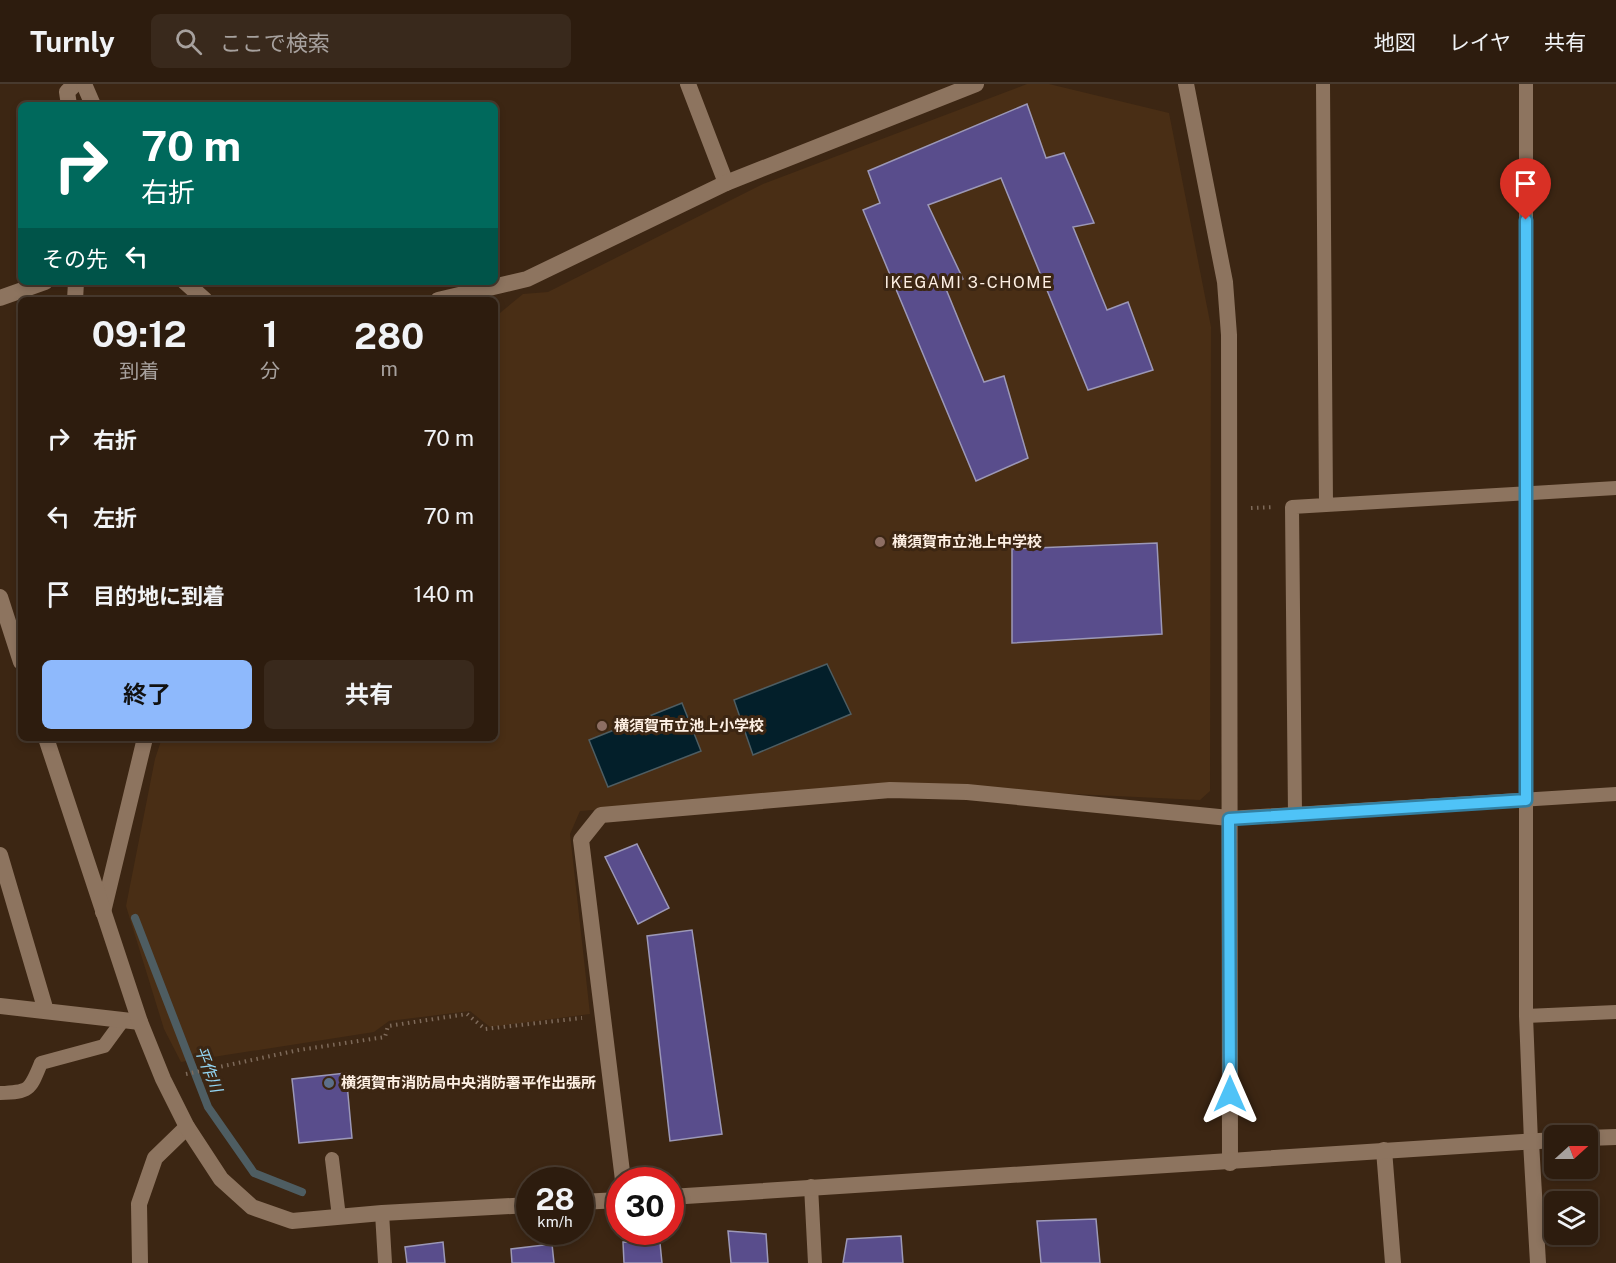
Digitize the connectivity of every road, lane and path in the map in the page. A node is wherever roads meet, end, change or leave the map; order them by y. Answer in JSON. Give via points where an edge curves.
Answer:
{"nodes":[{"id":1,"x":75,"y":84,"type":"edge"},
{"id":2,"x":84,"y":84,"type":"edge"},
{"id":3,"x":688,"y":84,"type":"edge"},
{"id":4,"x":976,"y":84,"type":"edge"},
{"id":5,"x":1186,"y":84,"type":"edge"},
{"id":6,"x":1323,"y":84,"type":"edge"},
{"id":7,"x":1526,"y":84,"type":"edge"},
{"id":8,"x":69,"y":102,"type":"edge"},
{"id":9,"x":92,"y":102,"type":"edge"},
{"id":10,"x":726,"y":183,"type":"junction"},
{"id":11,"x":37,"y":285,"type":"edge"},
{"id":12,"x":188,"y":285,"type":"edge"},
{"id":13,"x":202,"y":297,"type":"edge"},
{"id":14,"x":451,"y":297,"type":"edge"},
{"id":15,"x":0,"y":298,"type":"edge"},
{"id":16,"x":1616,"y":488,"type":"edge"},
{"id":17,"x":1526,"y":493,"type":"junction"},
{"id":18,"x":1326,"y":505,"type":"junction"},
{"id":19,"x":1292,"y":507,"type":"junction"},
{"id":20,"x":1230,"y":509,"type":"junction"},
{"id":21,"x":0,"y":597,"type":"edge"},
{"id":22,"x":3,"y":617,"type":"edge"},
{"id":23,"x":18,"y":654,"type":"edge"},
{"id":24,"x":47,"y":741,"type":"edge"},
{"id":25,"x":144,"y":741,"type":"edge"},
{"id":26,"x":1616,"y":794,"type":"edge"},
{"id":27,"x":1526,"y":800,"type":"junction"},
{"id":28,"x":1295,"y":815,"type":"junction"},
{"id":29,"x":1229,"y":819,"type":"junction"},
{"id":30,"x":0,"y":855,"type":"edge"},
{"id":31,"x":103,"y":912,"type":"junction"},
{"id":32,"x":0,"y":1006,"type":"edge"},
{"id":33,"x":46,"y":1011,"type":"junction"},
{"id":34,"x":1616,"y":1012,"type":"edge"},
{"id":35,"x":600,"y":1015,"type":"junction"},
{"id":36,"x":1526,"y":1016,"type":"junction"},
{"id":37,"x":123,"y":1020,"type":"junction"},
{"id":38,"x":140,"y":1022,"type":"junction"},
{"id":39,"x":163,"y":1079,"type":"junction"},
{"id":40,"x":0,"y":1093,"type":"edge"},
{"id":41,"x":187,"y":1127,"type":"junction"},
{"id":42,"x":1616,"y":1137,"type":"edge"},
{"id":43,"x":1598,"y":1138,"type":"edge"},
{"id":44,"x":1544,"y":1141,"type":"edge"},
{"id":45,"x":1531,"y":1142,"type":"junction"},
{"id":46,"x":1384,"y":1150,"type":"junction"},
{"id":47,"x":333,"y":1159,"type":"dead end"},
{"id":48,"x":1230,"y":1163,"type":"junction"},
{"id":49,"x":620,"y":1167,"type":"edge"},
{"id":50,"x":811,"y":1186,"type":"junction"},
{"id":51,"x":684,"y":1196,"type":"edge"},
{"id":52,"x":516,"y":1206,"type":"edge"},
{"id":53,"x":382,"y":1212,"type":"junction"},
{"id":54,"x":339,"y":1216,"type":"junction"},
{"id":55,"x":140,"y":1263,"type":"edge"},
{"id":56,"x":385,"y":1263,"type":"edge"},
{"id":57,"x":815,"y":1263,"type":"edge"},
{"id":58,"x":1394,"y":1263,"type":"edge"},
{"id":59,"x":1538,"y":1263,"type":"edge"}],
"edges":[{"from":1,"to":8,"type":"street","via":[[67,92]]},
{"from":2,"to":9,"type":"street"},
{"from":3,"to":10,"type":"street"},
{"from":4,"to":10,"type":"street"},
{"from":5,"to":20,"type":"street","via":[[1225,282]]},
{"from":6,"to":18,"type":"lane"},
{"from":7,"to":17,"type":"lane"},
{"from":10,"to":14,"type":"street","via":[[527,279]]},
{"from":11,"to":15,"type":"street"},
{"from":12,"to":13,"type":"street"},
{"from":16,"to":17,"type":"lane"},
{"from":17,"to":18,"type":"lane"},
{"from":17,"to":27,"type":"lane"},
{"from":18,"to":19,"type":"lane"},
{"from":19,"to":20,"type":"path"},
{"from":19,"to":28,"type":"lane"},
{"from":20,"to":29,"type":"street"},
{"from":21,"to":22,"type":"street"},
{"from":22,"to":23,"type":"street"},
{"from":24,"to":31,"type":"street"},
{"from":25,"to":31,"type":"street"},
{"from":26,"to":27,"type":"lane"},
{"from":27,"to":28,"type":"lane"},
{"from":27,"to":36,"type":"lane"},
{"from":28,"to":29,"type":"lane"},
{"from":29,"to":35,"type":"street","via":[[967,792],[890,790],[601,815],[581,840]]},
{"from":29,"to":48,"type":"street"},
{"from":30,"to":33,"type":"street"},
{"from":31,"to":38,"type":"street"},
{"from":32,"to":33,"type":"street"},
{"from":33,"to":37,"type":"street"},
{"from":34,"to":36,"type":"lane"},
{"from":35,"to":39,"type":"path","via":[[485,1029],[467,1014],[388,1026],[385,1037],[300,1050]]},
{"from":35,"to":49,"type":"street"},
{"from":36,"to":45,"type":"lane"},
{"from":37,"to":38,"type":"street"},
{"from":37,"to":40,"type":"lane","via":[[104,1046],[41,1063],[31,1087],[22,1092]]},
{"from":38,"to":39,"type":"street"},
{"from":39,"to":41,"type":"street"},
{"from":41,"to":54,"type":"street","via":[[221,1179],[252,1207],[292,1221]]},
{"from":41,"to":55,"type":"street","via":[[155,1158],[143,1192],[139,1204]]},
{"from":42,"to":43,"type":"street"},
{"from":44,"to":45,"type":"street"},
{"from":45,"to":46,"type":"street"},
{"from":45,"to":59,"type":"street"},
{"from":46,"to":48,"type":"street"},
{"from":46,"to":58,"type":"street"},
{"from":47,"to":54,"type":"lane"},
{"from":48,"to":50,"type":"street"},
{"from":50,"to":51,"type":"street"},
{"from":50,"to":57,"type":"lane"},
{"from":52,"to":53,"type":"street"},
{"from":53,"to":54,"type":"street"},
{"from":53,"to":56,"type":"lane"}]}
